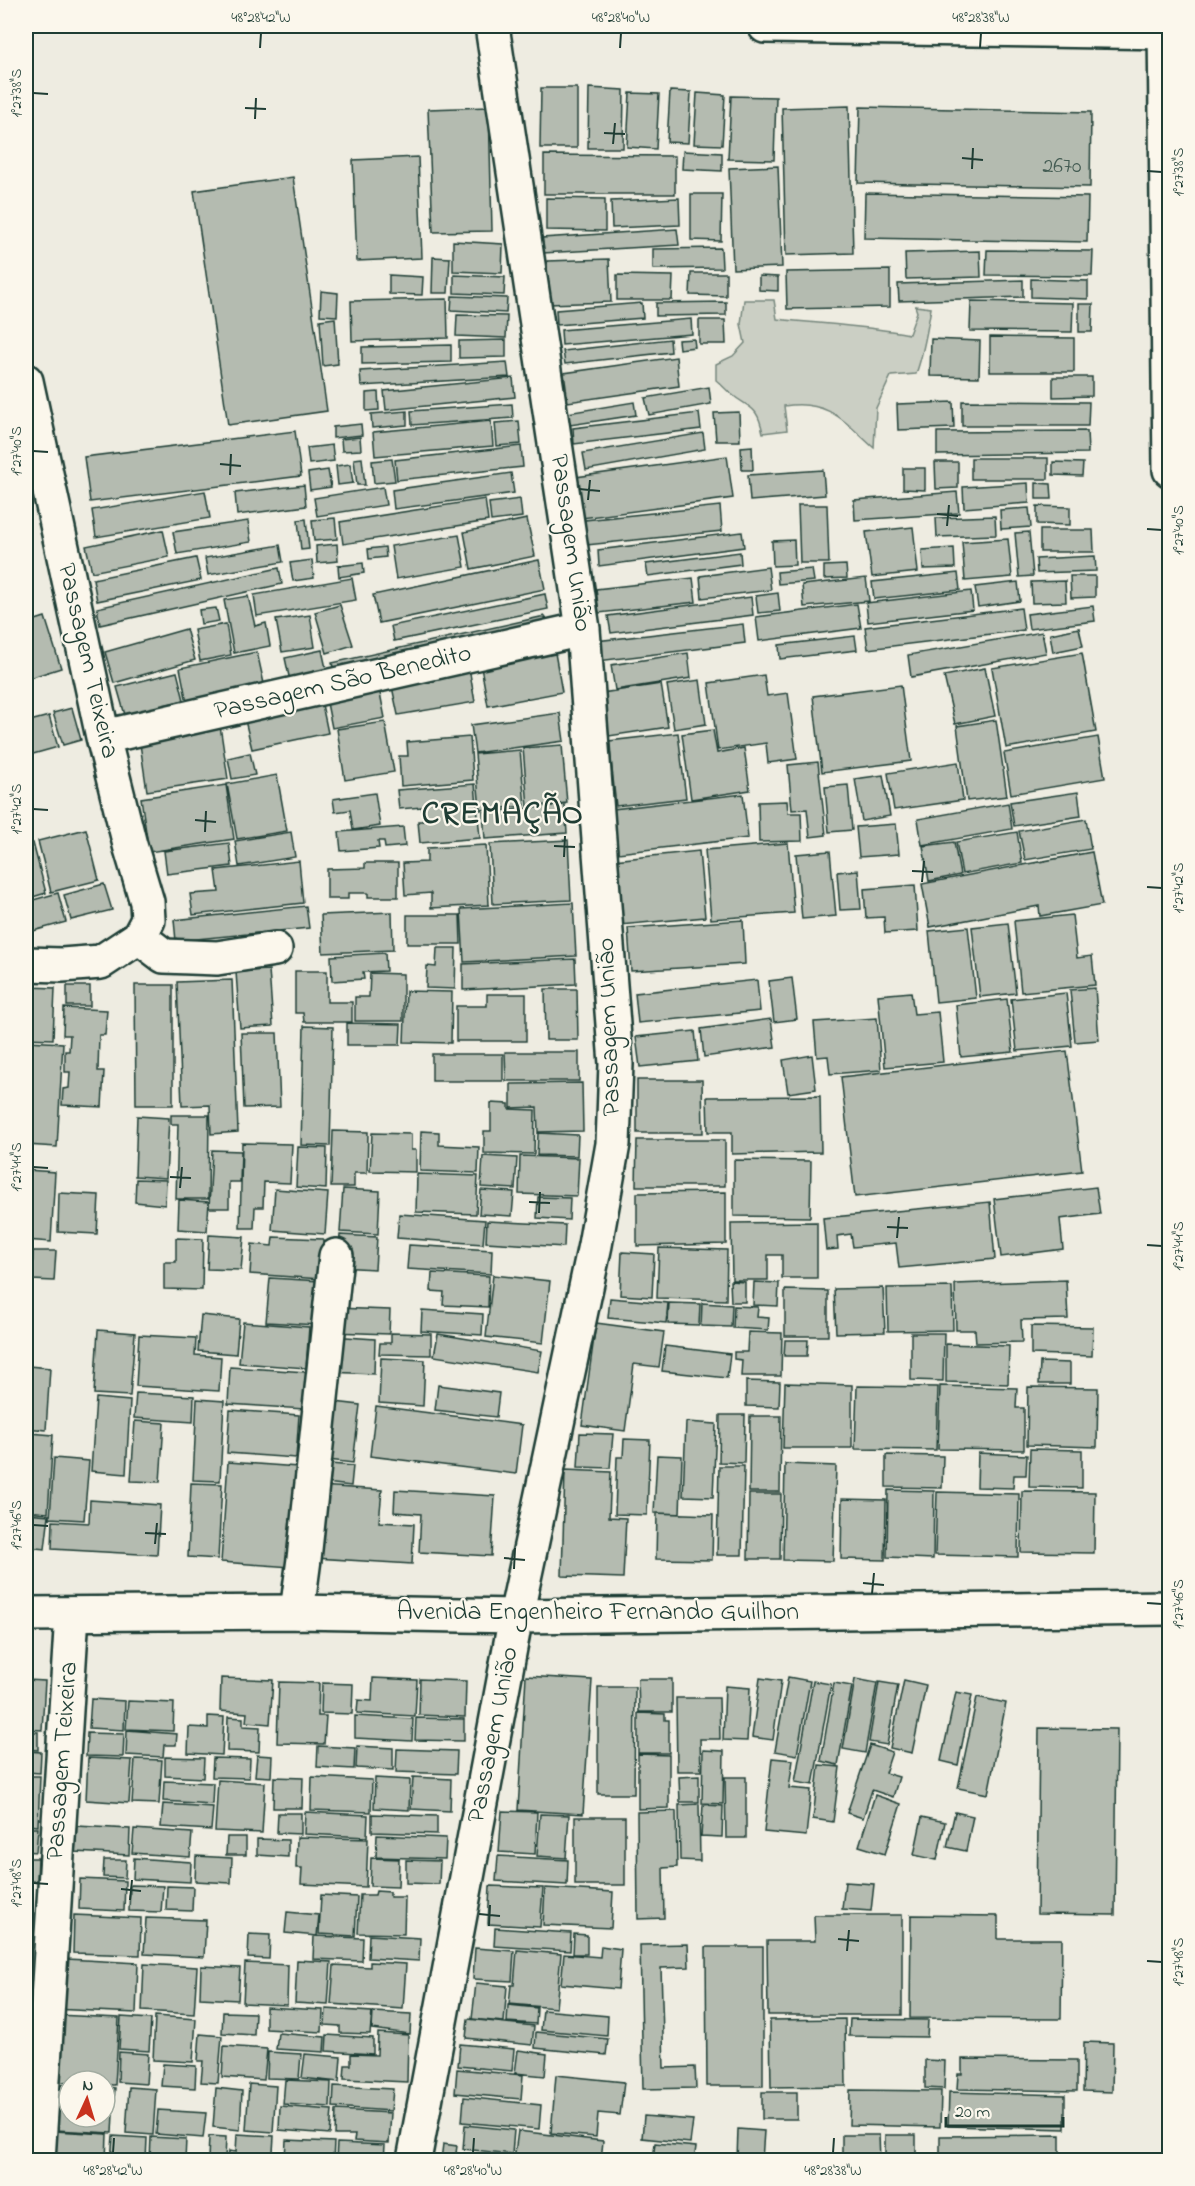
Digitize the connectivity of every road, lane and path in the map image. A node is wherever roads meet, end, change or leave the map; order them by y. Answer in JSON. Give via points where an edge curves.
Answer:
{"nodes":[{"id":1,"x":492,"y":26,"type":"edge"},
{"id":2,"x":765,"y":26,"type":"edge"},
{"id":3,"x":1167,"y":30,"type":"edge"},
{"id":4,"x":26,"y":381,"type":"edge"},
{"id":5,"x":1170,"y":470,"type":"edge"},
{"id":6,"x":583,"y":629,"type":"junction"},
{"id":7,"x":103,"y":737,"type":"junction"},
{"id":8,"x":139,"y":937,"type":"junction"},
{"id":9,"x":275,"y":949,"type":"dead end"},
{"id":10,"x":26,"y":964,"type":"edge"},
{"id":11,"x":336,"y":1256,"type":"dead end"},
{"id":12,"x":1170,"y":1608,"type":"edge"},
{"id":13,"x":297,"y":1612,"type":"junction"},
{"id":14,"x":26,"y":1614,"type":"edge"},
{"id":15,"x":72,"y":1614,"type":"junction"},
{"id":16,"x":516,"y":1616,"type":"junction"},
{"id":17,"x":38,"y":2160,"type":"edge"},
{"id":18,"x":414,"y":2160,"type":"edge"}],
"edges":[{"from":1,"to":6,"type":"street","name":"Passagem União"},
{"from":2,"to":3,"type":"street"},
{"from":3,"to":5,"type":"street"},
{"from":4,"to":7,"type":"street","name":"Passagem Teixeira"},
{"from":6,"to":7,"type":"street","name":"Passagem São Benedito"},
{"from":6,"to":16,"type":"street","name":"Passagem União","via":[[616,1064],[613,1144]]},
{"from":7,"to":8,"type":"street","name":"Passagem Teixeira","via":[[147,902],[148,920]]},
{"from":8,"to":9,"type":"street","via":[[164,956],[216,958]]},
{"from":8,"to":10,"type":"street","via":[[101,962]]},
{"from":11,"to":13,"type":"street"},
{"from":12,"to":16,"type":"street","name":"Avenida Engenheiro Fernando Guilhon"},
{"from":13,"to":15,"type":"street","name":"Avenida Engenheiro Fernando Guilhon"},
{"from":13,"to":16,"type":"street","name":"Avenida Engenheiro Fernando Guilhon"},
{"from":14,"to":15,"type":"street","name":"Avenida Engenheiro Fernando Guilhon"},
{"from":15,"to":17,"type":"street","name":"Passagem Teixeira"},
{"from":16,"to":18,"type":"street","name":"Passagem União"}]}
